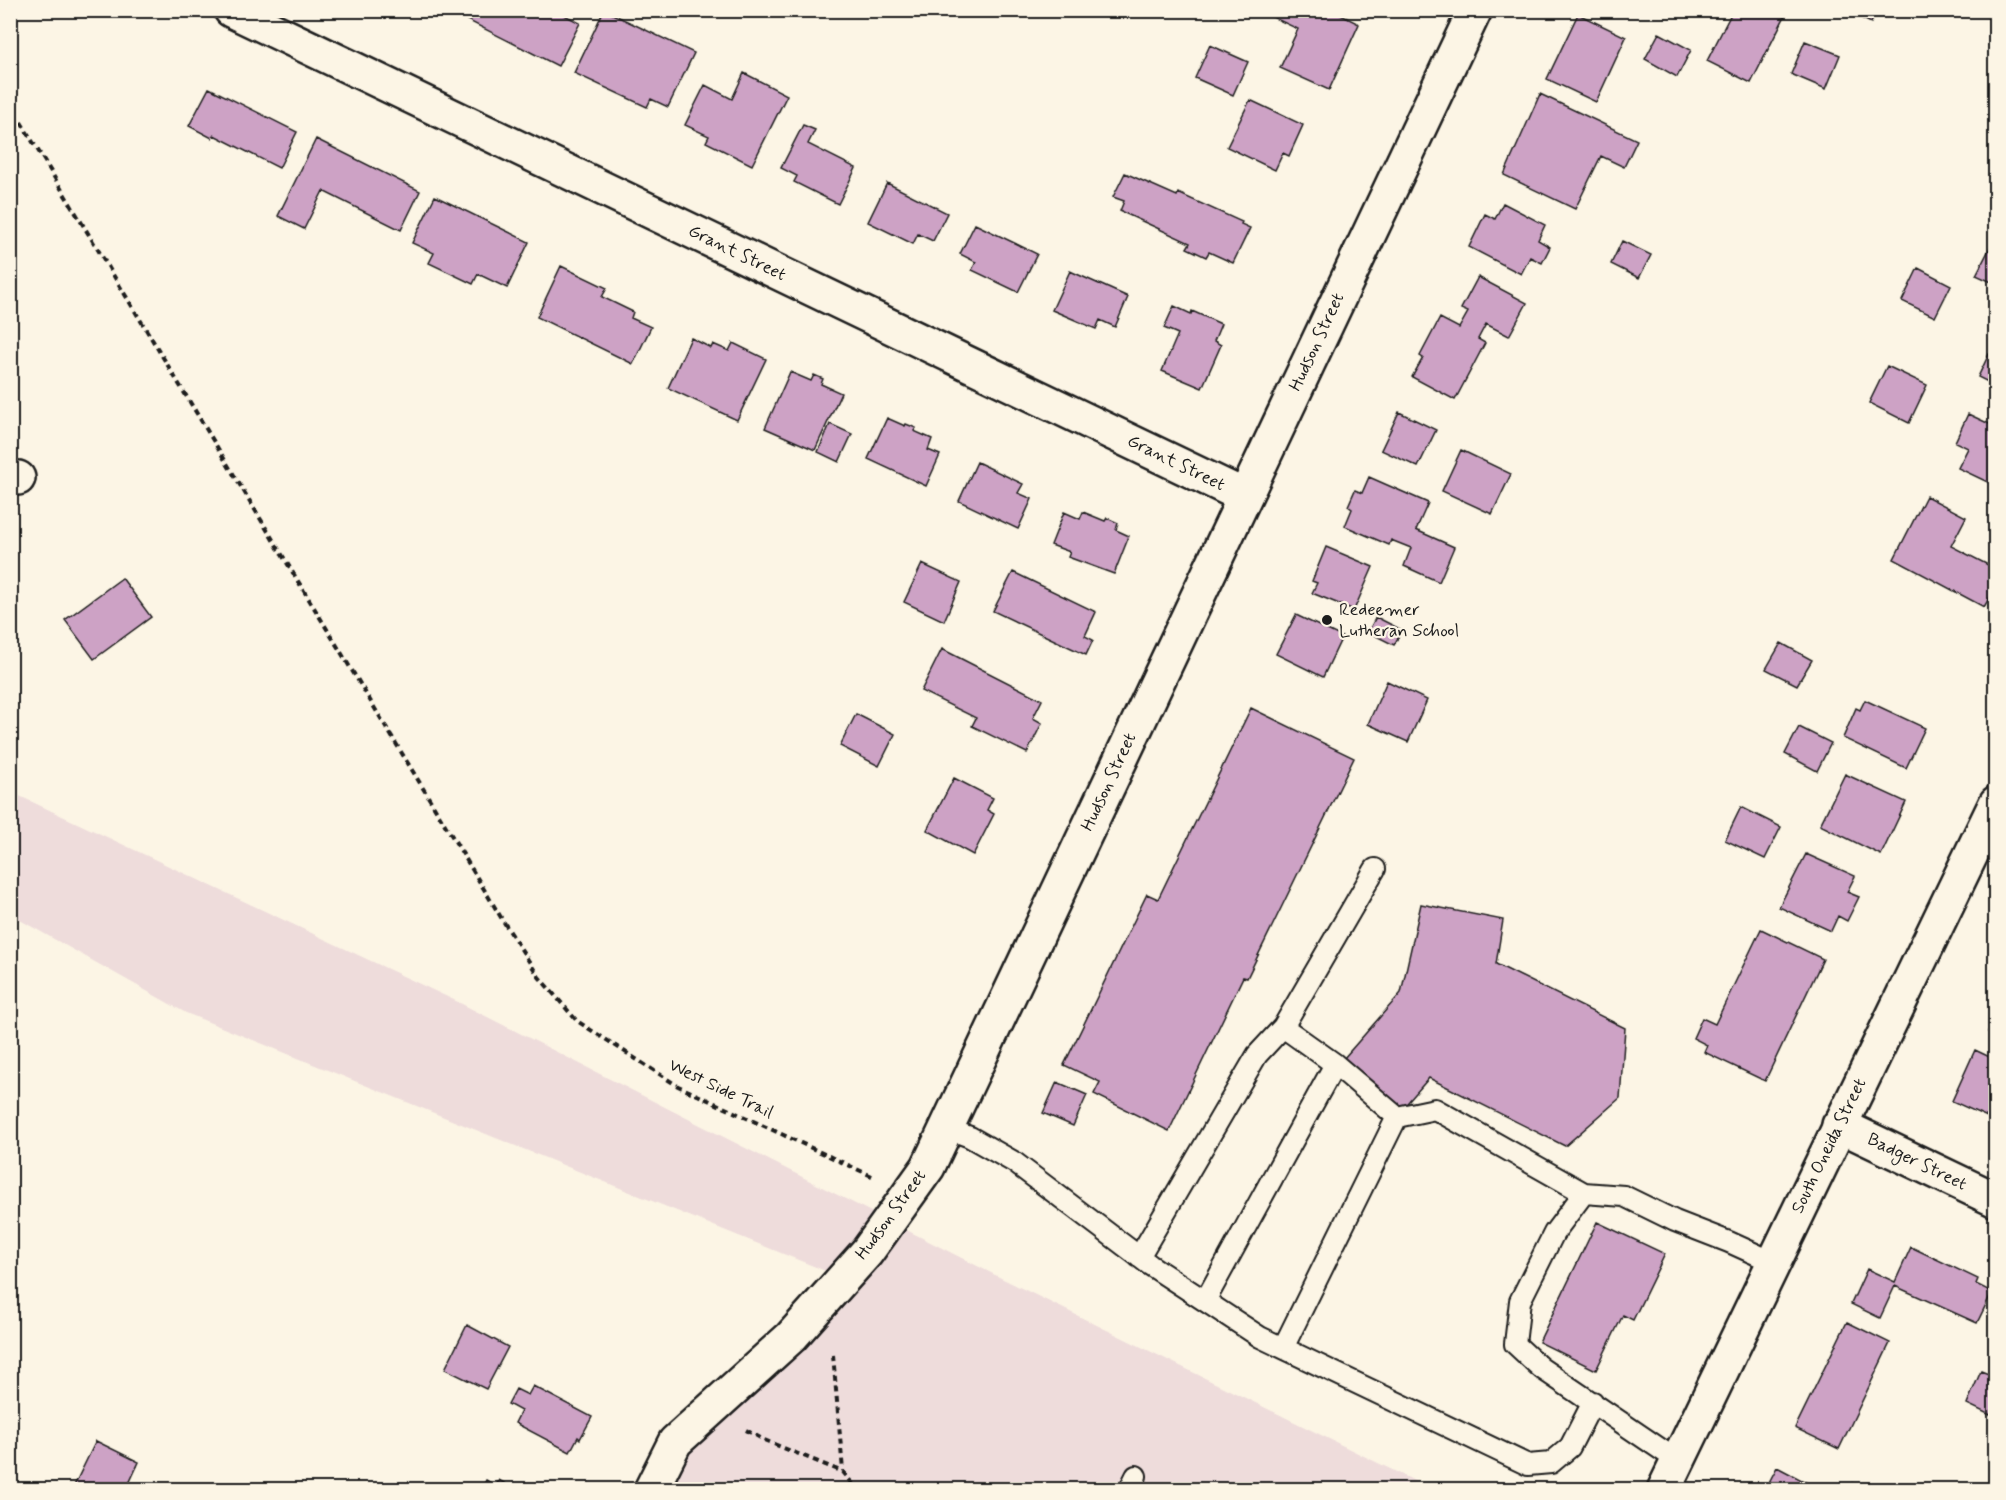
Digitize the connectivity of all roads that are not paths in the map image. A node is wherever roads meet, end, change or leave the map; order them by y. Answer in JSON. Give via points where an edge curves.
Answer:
{"nodes":[{"id":1,"x":231,"y":10,"type":"edge"},
{"id":2,"x":1475,"y":10,"type":"edge"},
{"id":3,"x":1244,"y":496,"type":"junction"},
{"id":4,"x":1995,"y":803,"type":"edge"},
{"id":5,"x":1375,"y":869,"type":"dead end"},
{"id":6,"x":1283,"y":1027,"type":"junction"},
{"id":7,"x":1335,"y":1064,"type":"junction"},
{"id":8,"x":1398,"y":1117,"type":"junction"},
{"id":9,"x":1839,"y":1125,"type":"junction"},
{"id":10,"x":946,"y":1128,"type":"junction"},
{"id":11,"x":1584,"y":1193,"type":"junction"},
{"id":12,"x":1995,"y":1200,"type":"edge"},
{"id":13,"x":1140,"y":1257,"type":"junction"},
{"id":14,"x":1773,"y":1262,"type":"junction"},
{"id":15,"x":1205,"y":1301,"type":"junction"},
{"id":16,"x":1283,"y":1348,"type":"junction"},
{"id":17,"x":1593,"y":1402,"type":"junction"},
{"id":18,"x":1678,"y":1461,"type":"junction"},
{"id":19,"x":651,"y":1490,"type":"edge"},
{"id":20,"x":1664,"y":1490,"type":"edge"}],
"edges":[{"from":1,"to":3,"type":"street","name":"Grant Street"},
{"from":2,"to":3,"type":"street","name":"Hudson Street"},
{"from":3,"to":10,"type":"street","name":"Hudson Street"},
{"from":4,"to":9,"type":"street","name":"South Oneida Street"},
{"from":5,"to":6,"type":"lane"},
{"from":6,"to":7,"type":"lane"},
{"from":6,"to":13,"type":"lane","via":[[1257,1055]]},
{"from":7,"to":8,"type":"lane"},
{"from":7,"to":15,"type":"lane"},
{"from":8,"to":11,"type":"lane","via":[[1435,1109]]},
{"from":8,"to":16,"type":"lane"},
{"from":9,"to":12,"type":"street","name":"Badger Street"},
{"from":9,"to":14,"type":"street","name":"South Oneida Street"},
{"from":10,"to":13,"type":"lane","via":[[1014,1162]]},
{"from":10,"to":19,"type":"street","name":"Hudson Street","via":[[928,1167],[867,1252],[791,1337],[675,1442]]},
{"from":11,"to":14,"type":"lane","via":[[1624,1196]]},
{"from":11,"to":17,"type":"lane","via":[[1554,1233],[1520,1301],[1515,1344],[1541,1368]]},
{"from":13,"to":15,"type":"lane"},
{"from":14,"to":18,"type":"street","name":"South Oneida Street"},
{"from":15,"to":16,"type":"lane"},
{"from":16,"to":17,"type":"lane","via":[[1528,1465],[1551,1463],[1570,1447]]},
{"from":17,"to":18,"type":"lane"},
{"from":18,"to":20,"type":"street","name":"South Oneida Street"}]}
